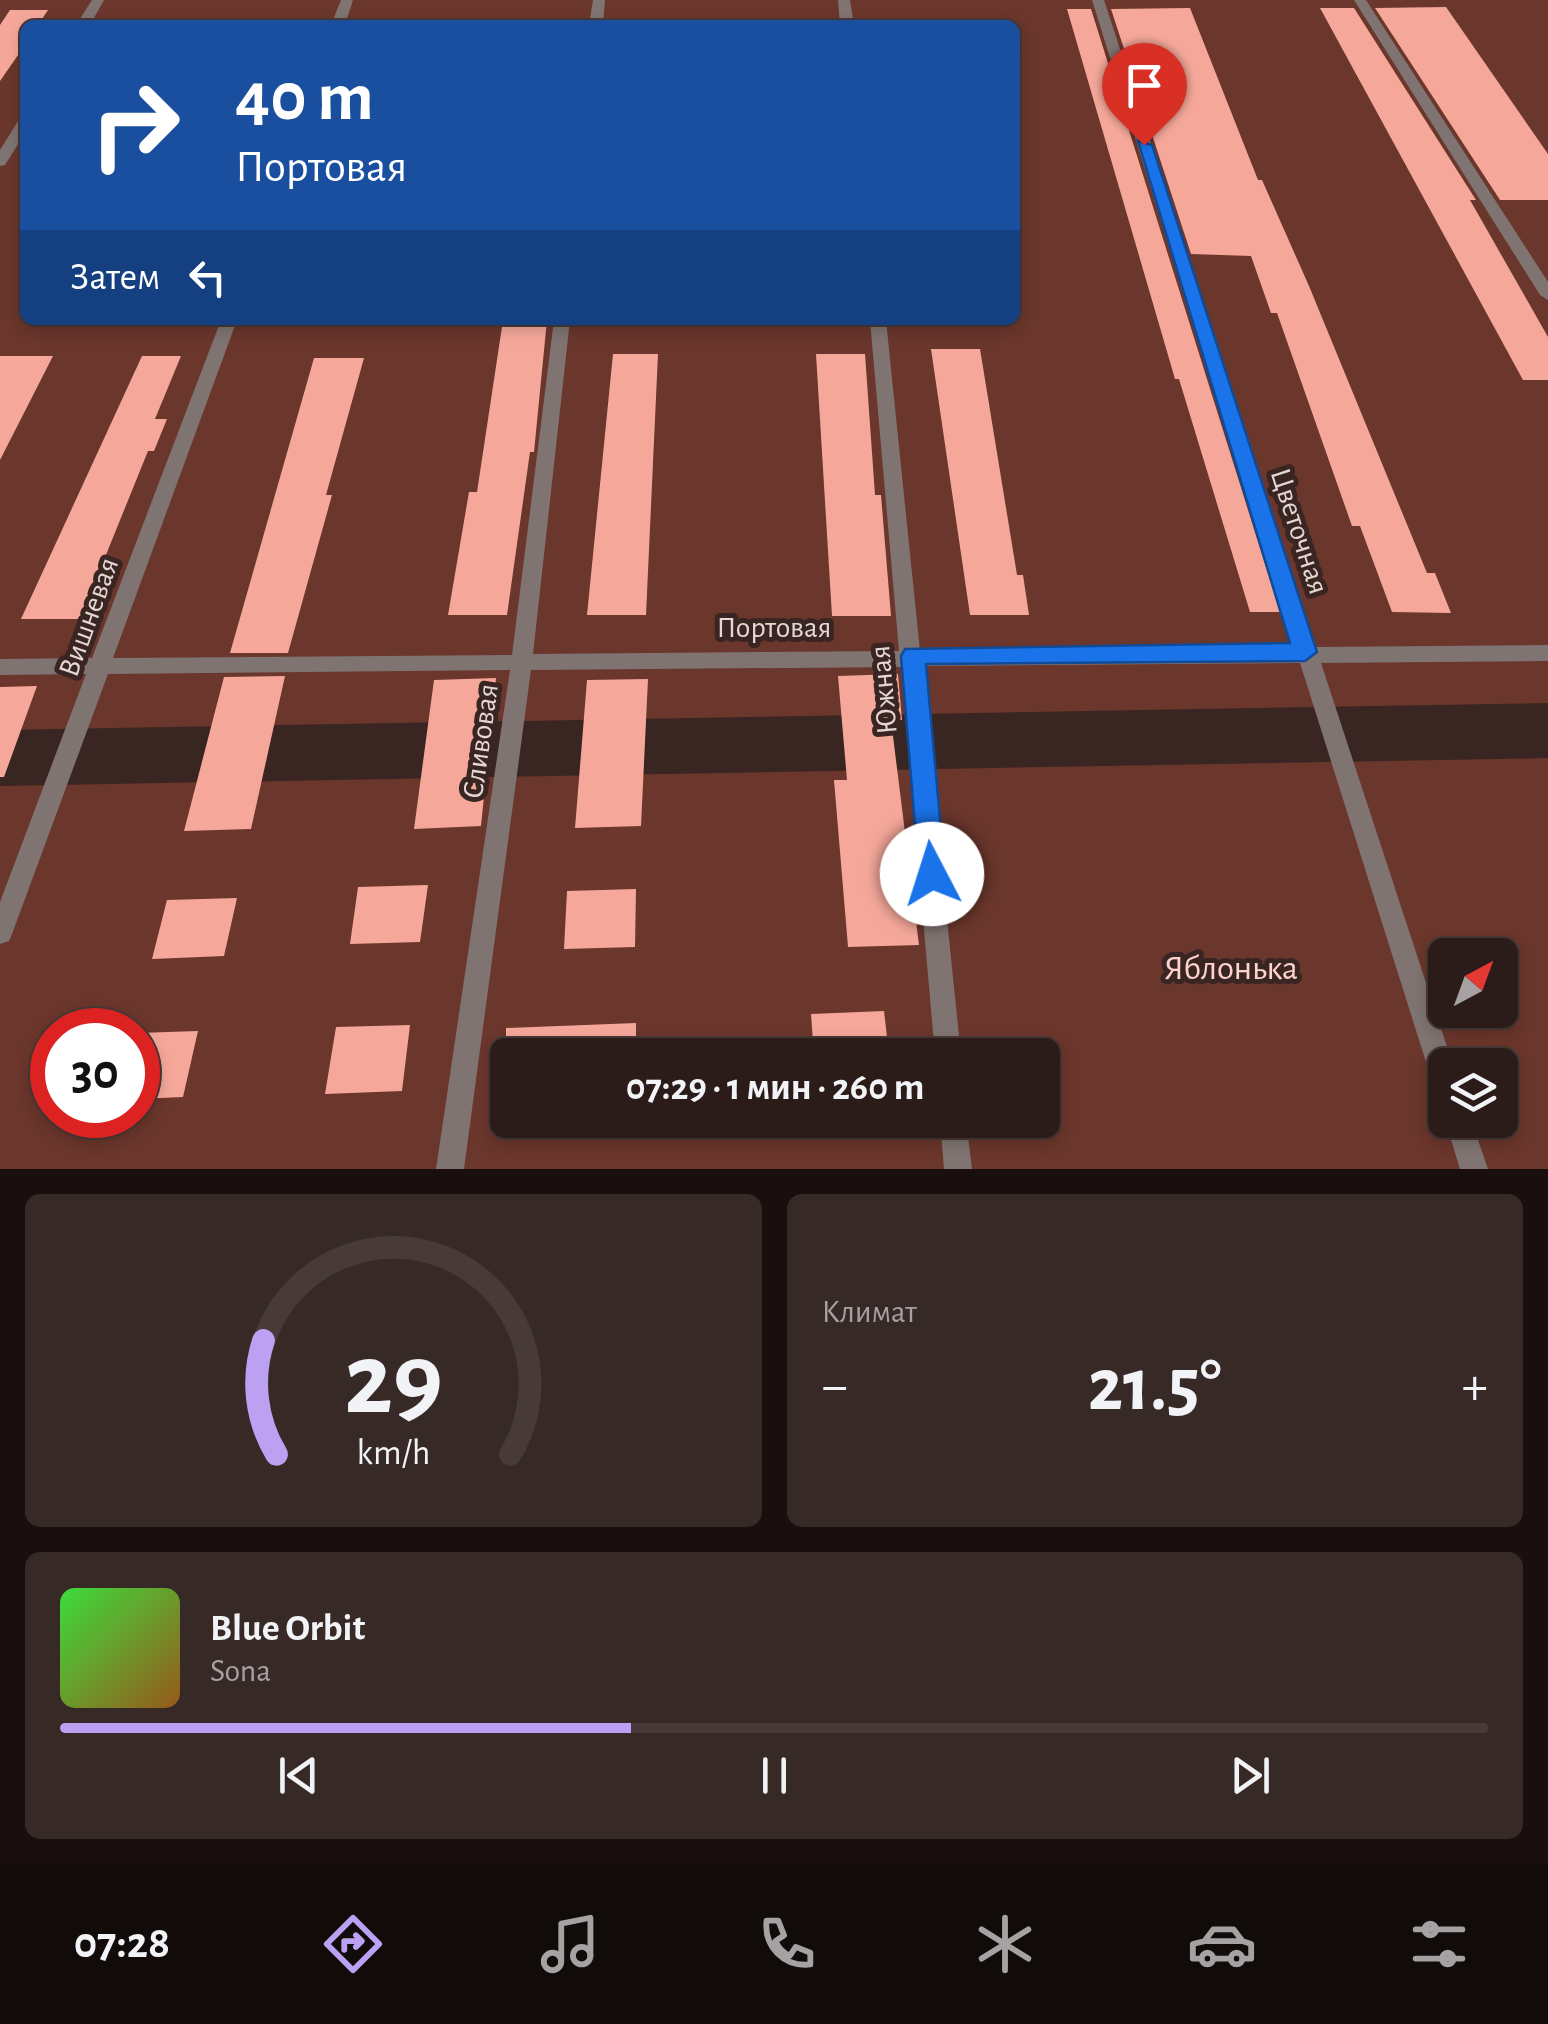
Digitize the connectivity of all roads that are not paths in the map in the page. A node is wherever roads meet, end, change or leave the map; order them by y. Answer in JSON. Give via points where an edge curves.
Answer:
{"nodes":[{"id":1,"x":1098,"y":0,"type":"edge"},
{"id":2,"x":1360,"y":0,"type":"edge"},
{"id":3,"x":20,"y":129,"type":"edge"},
{"id":4,"x":0,"y":162,"type":"edge"},
{"id":5,"x":1548,"y":295,"type":"edge"},
{"id":6,"x":227,"y":325,"type":"edge"},
{"id":7,"x":561,"y":325,"type":"edge"},
{"id":8,"x":879,"y":325,"type":"edge"},
{"id":9,"x":1305,"y":652,"type":"junction"},
{"id":10,"x":1548,"y":653,"type":"edge"},
{"id":11,"x":913,"y":656,"type":"junction"},
{"id":12,"x":522,"y":659,"type":"junction"},
{"id":13,"x":102,"y":666,"type":"junction"},
{"id":14,"x":0,"y":667,"type":"edge"},
{"id":15,"x":0,"y":934,"type":"edge"},
{"id":16,"x":947,"y":1038,"type":"edge"},
{"id":17,"x":1434,"y":1048,"type":"edge"},
{"id":18,"x":955,"y":1138,"type":"edge"},
{"id":19,"x":1464,"y":1138,"type":"edge"},
{"id":20,"x":450,"y":1169,"type":"edge"},
{"id":21,"x":958,"y":1169,"type":"edge"},
{"id":22,"x":1474,"y":1169,"type":"edge"}],
"edges":[{"from":1,"to":9,"type":"street","name":"Цветочная"},
{"from":2,"to":5,"type":"street"},
{"from":3,"to":4,"type":"street"},
{"from":6,"to":13,"type":"street","name":"Вишневая"},
{"from":7,"to":12,"type":"street","name":"Сливовая"},
{"from":8,"to":11,"type":"street","name":"Южная"},
{"from":9,"to":10,"type":"street","name":"Портовая"},
{"from":9,"to":11,"type":"street","name":"Портовая"},
{"from":9,"to":17,"type":"street","name":"Цветочная"},
{"from":11,"to":12,"type":"street","name":"Портовая"},
{"from":11,"to":16,"type":"street","name":"Южная"},
{"from":12,"to":13,"type":"street","name":"Портовая"},
{"from":12,"to":20,"type":"street","name":"Сливовая"},
{"from":13,"to":14,"type":"street","name":"Портовая"},
{"from":13,"to":15,"type":"street","name":"Вишневая"},
{"from":18,"to":21,"type":"street"},
{"from":19,"to":22,"type":"street"}]}
